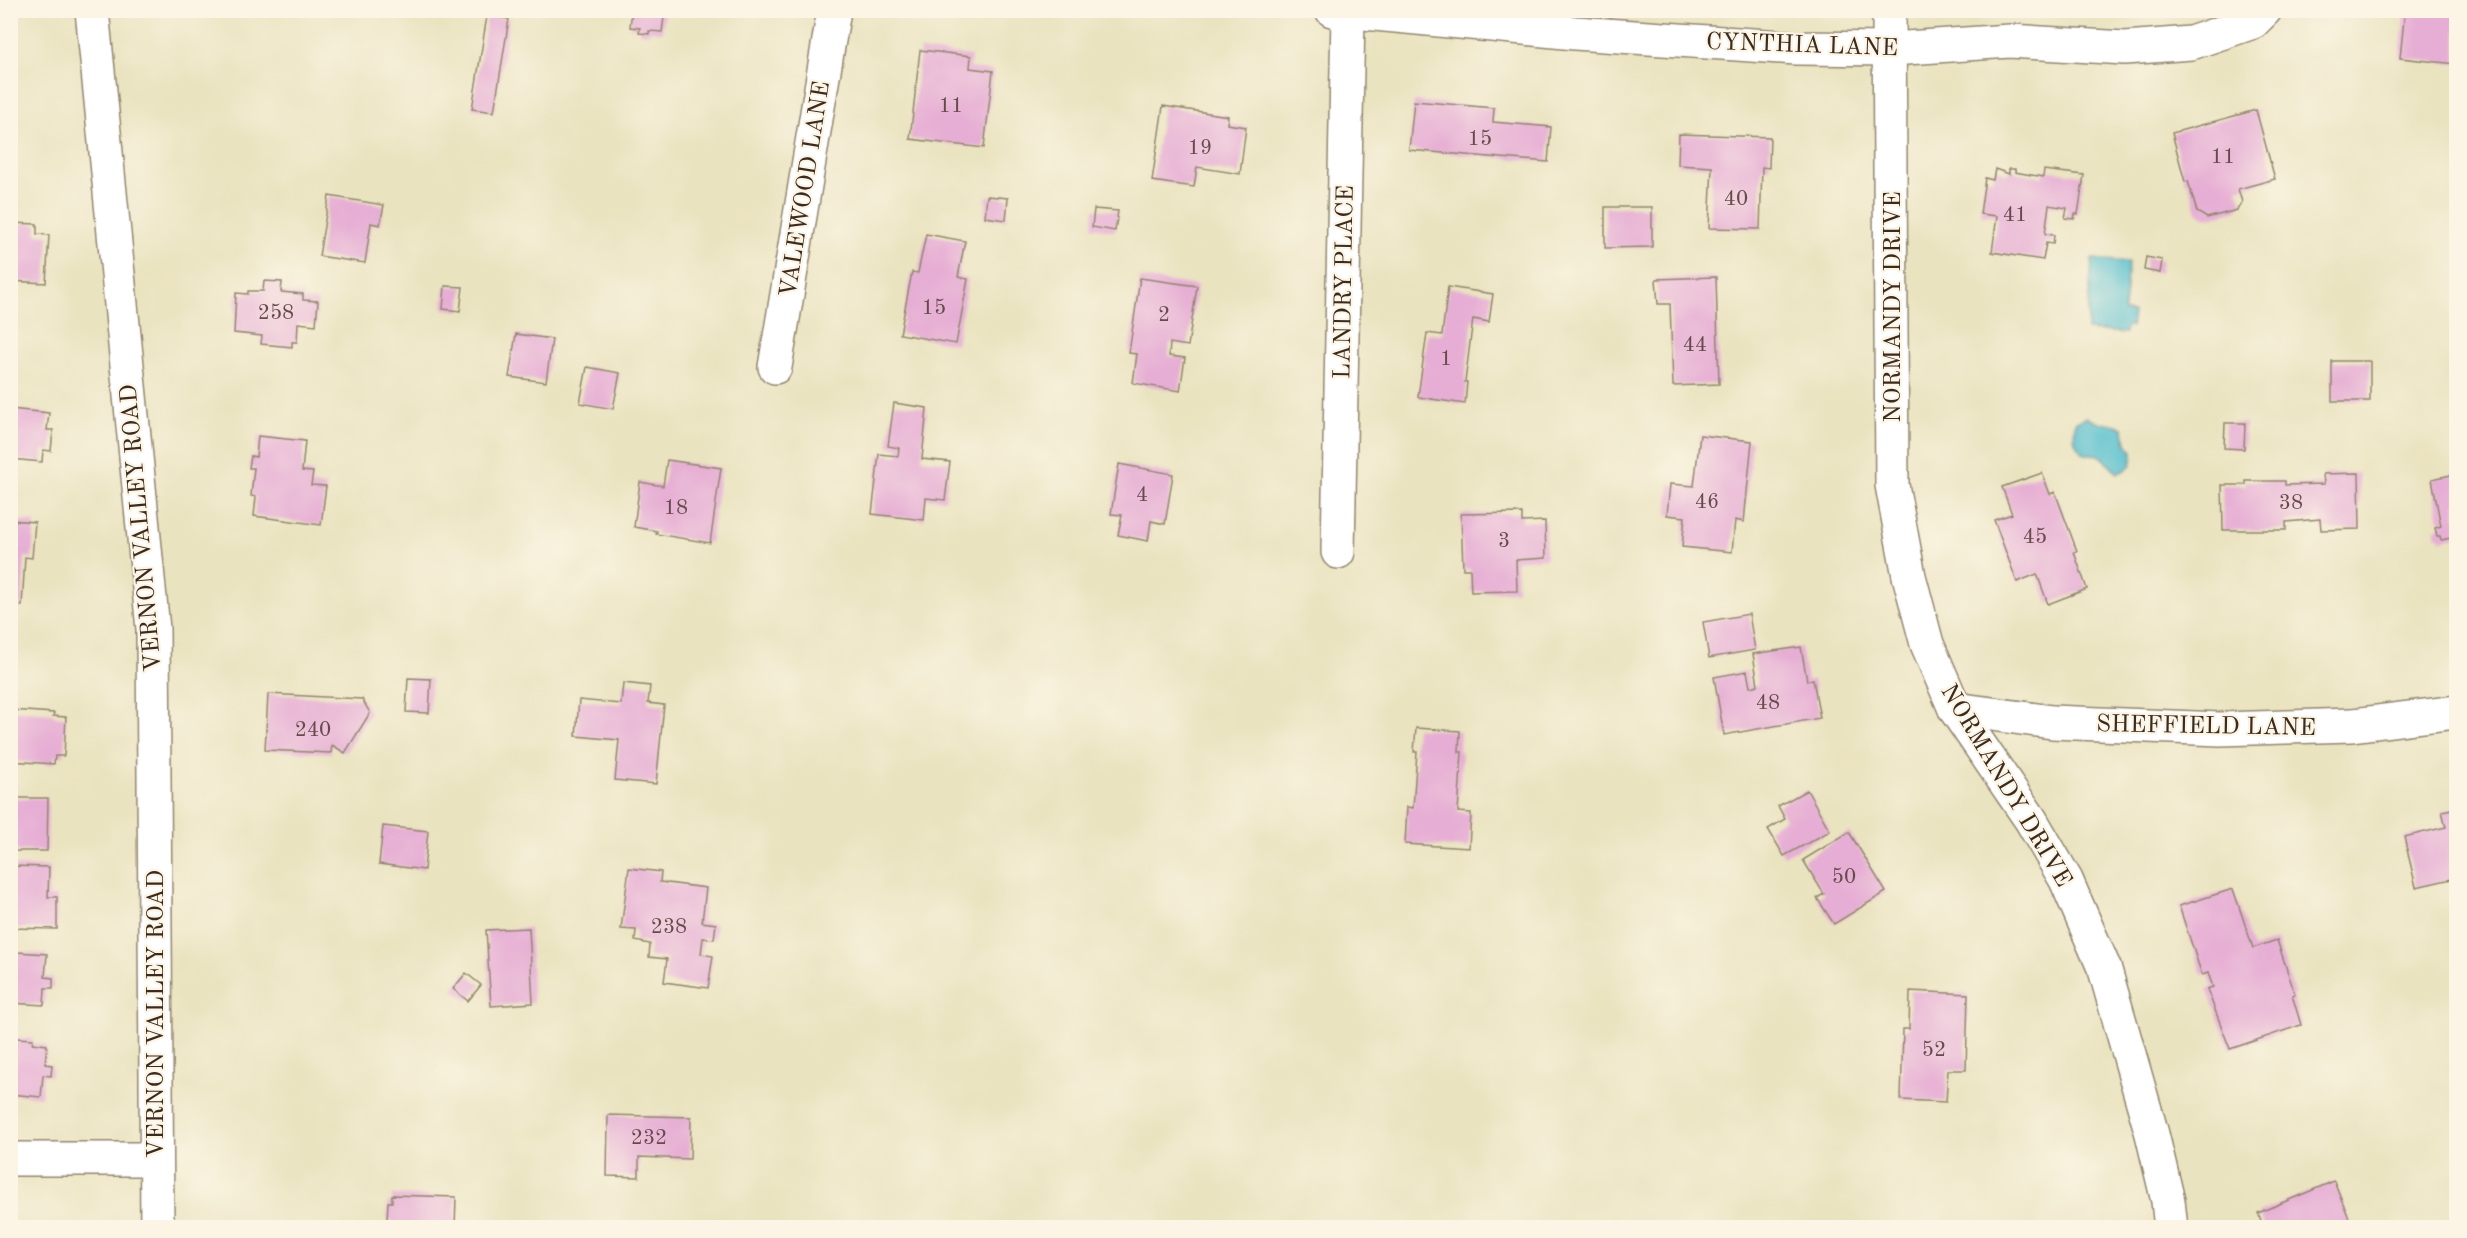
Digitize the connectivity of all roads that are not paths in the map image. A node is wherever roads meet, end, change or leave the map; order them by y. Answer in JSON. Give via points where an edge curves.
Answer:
{"nodes":[{"id":1,"x":92,"y":10,"type":"edge"},
{"id":2,"x":834,"y":10,"type":"edge"},
{"id":3,"x":1889,"y":10,"type":"edge"},
{"id":4,"x":2265,"y":10,"type":"edge"},
{"id":5,"x":1340,"y":12,"type":"edge"},
{"id":6,"x":1891,"y":49,"type":"junction"},
{"id":7,"x":775,"y":367,"type":"dead end"},
{"id":8,"x":1338,"y":552,"type":"dead end"},
{"id":9,"x":1955,"y":709,"type":"junction"},
{"id":10,"x":2457,"y":712,"type":"edge"},
{"id":11,"x":10,"y":1159,"type":"edge"},
{"id":12,"x":155,"y":1159,"type":"junction"},
{"id":13,"x":157,"y":1227,"type":"edge"},
{"id":14,"x":2171,"y":1227,"type":"edge"}],
"edges":[{"from":1,"to":12,"type":"street","name":"VERNON VALLEY ROAD","via":[[153,628]]},
{"from":2,"to":7,"type":"street","name":"VALEWOOD LANE"},
{"from":3,"to":6,"type":"street","name":"NORMANDY DRIVE"},
{"from":4,"to":6,"type":"street","name":"CYNTHIA LANE","via":[[2253,22],[2191,43],[2125,48],[2010,41]]},
{"from":5,"to":6,"type":"street","name":"CYNTHIA LANE","via":[[1703,42]]},
{"from":5,"to":8,"type":"street","name":"LANDRY PLACE"},
{"from":6,"to":9,"type":"street","name":"NORMANDY DRIVE","via":[[1892,485],[1908,576],[1927,644]]},
{"from":9,"to":10,"type":"street","name":"SHEFFIELD LANE","via":[[2052,722],[2220,729],[2352,725]]},
{"from":9,"to":14,"type":"street","name":"NORMANDY DRIVE","via":[[2031,820],[2066,880],[2105,970],[2152,1134]]},
{"from":11,"to":12,"type":"street"},
{"from":12,"to":13,"type":"street","name":"VERNON VALLEY ROAD"}]}
